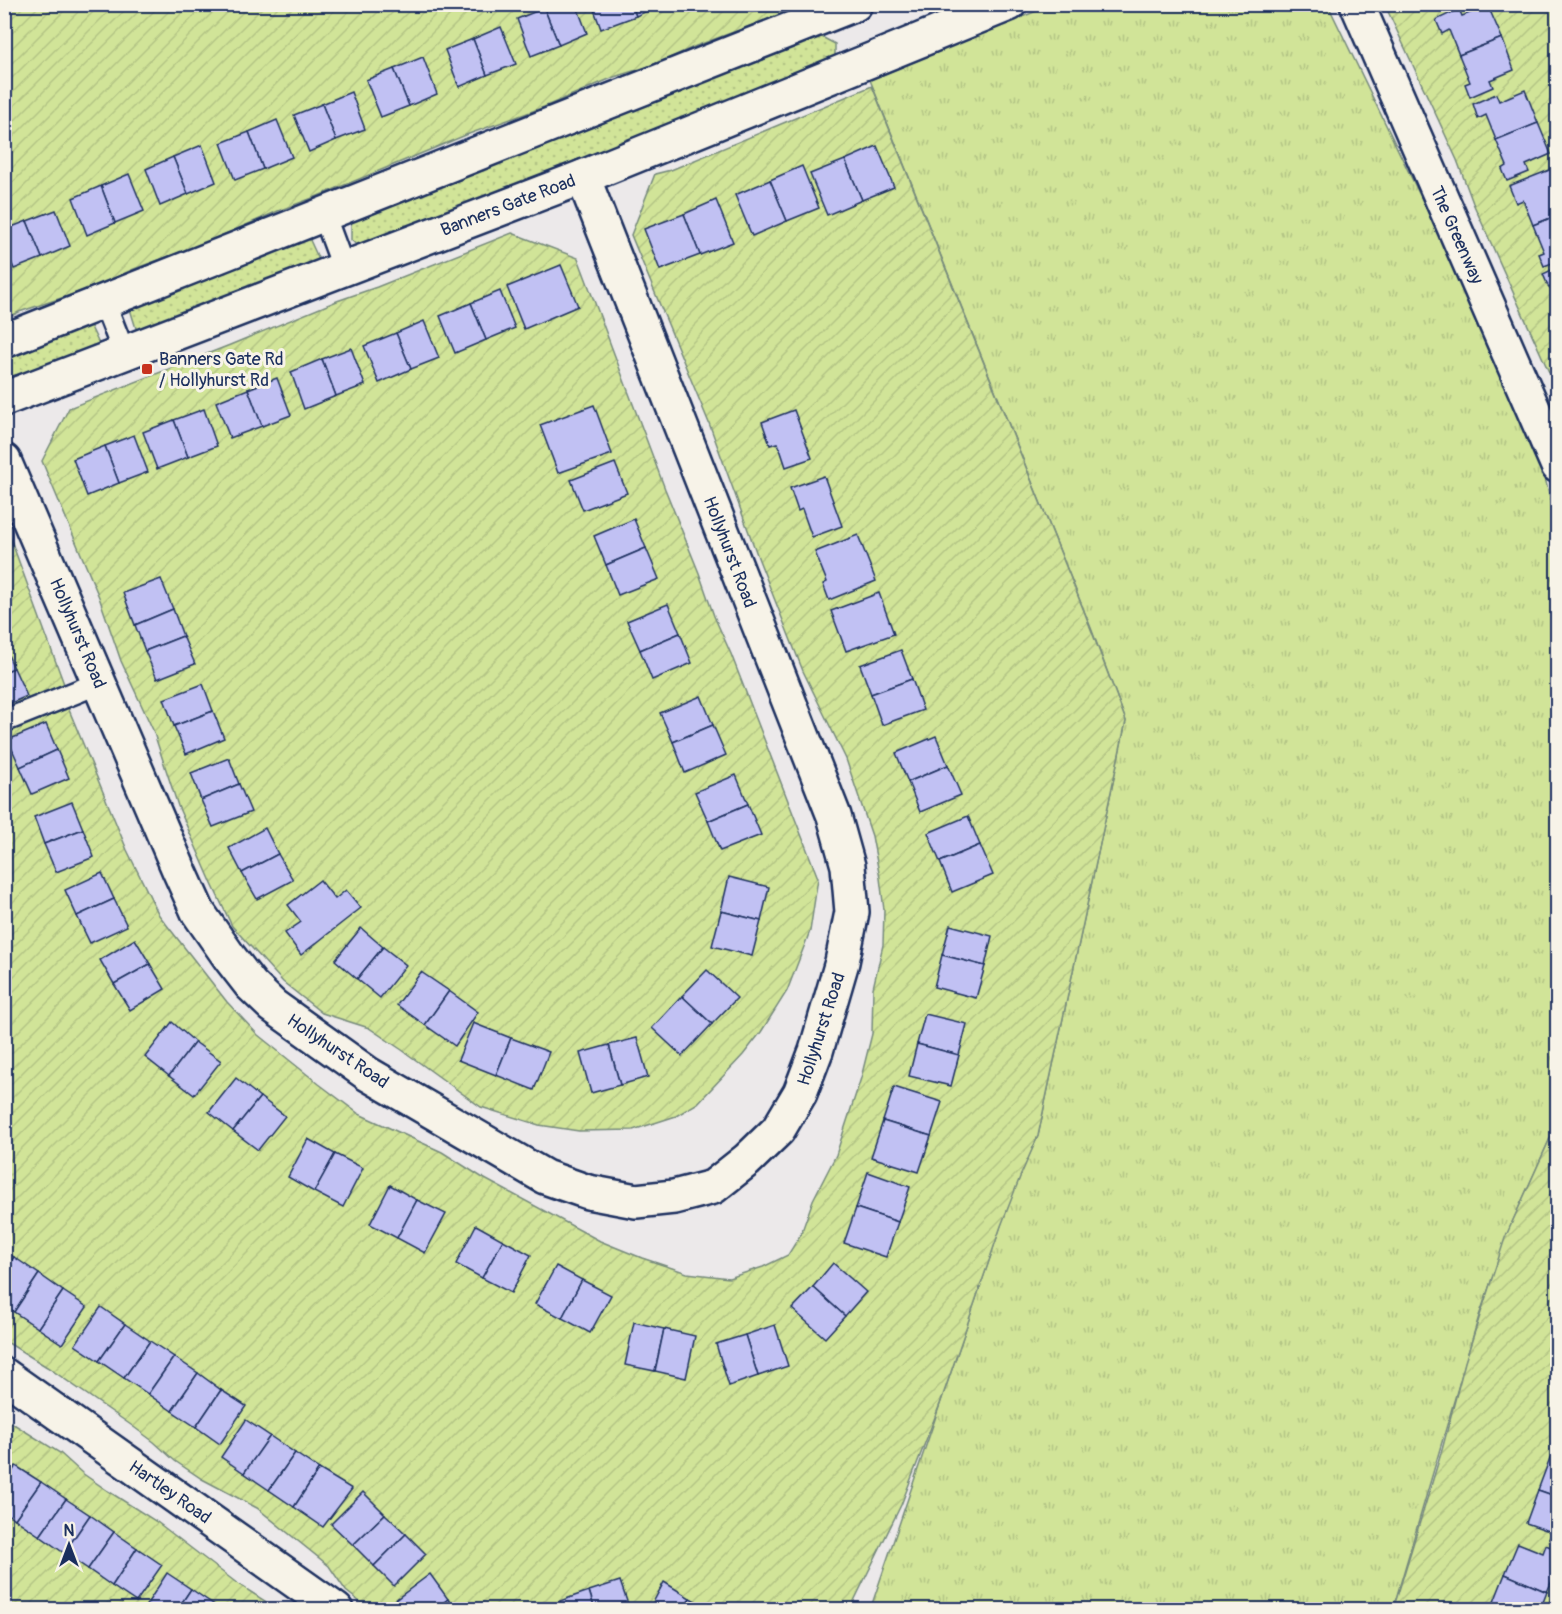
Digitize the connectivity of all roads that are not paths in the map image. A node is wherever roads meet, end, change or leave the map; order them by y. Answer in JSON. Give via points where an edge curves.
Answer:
{"nodes":[{"id":1,"x":855,"y":4,"type":"edge"},
{"id":2,"x":1009,"y":4,"type":"edge"},
{"id":3,"x":1357,"y":4,"type":"edge"},
{"id":4,"x":584,"y":177,"type":"junction"},
{"id":5,"x":324,"y":215,"type":"junction"},
{"id":6,"x":344,"y":269,"type":"junction"},
{"id":7,"x":104,"y":302,"type":"junction"},
{"id":8,"x":4,"y":341,"type":"edge"},
{"id":9,"x":124,"y":353,"type":"junction"},
{"id":10,"x":4,"y":399,"type":"edge"},
{"id":11,"x":4,"y":461,"type":"edge"},
{"id":12,"x":1557,"y":466,"type":"edge"},
{"id":13,"x":99,"y":683,"type":"junction"},
{"id":14,"x":4,"y":721,"type":"edge"},
{"id":15,"x":4,"y":1375,"type":"edge"},
{"id":16,"x":336,"y":1610,"type":"edge"}],
"edges":[{"from":1,"to":5,"type":"street"},
{"from":2,"to":4,"type":"street","name":"Banners Gate Road"},
{"from":3,"to":12,"type":"street","name":"The Greenway"},
{"from":4,"to":6,"type":"street","name":"Banners Gate Road"},
{"from":4,"to":13,"type":"street","name":"Hollyhurst Road","via":[[830,805],[848,866],[852,912],[842,963],[800,1093],[778,1130],[713,1187],[636,1201],[588,1192],[545,1178],[368,1074],[273,1006],[251,985],[198,912]]},
{"from":5,"to":6,"type":"lane"},
{"from":5,"to":7,"type":"street"},
{"from":6,"to":9,"type":"street","name":"Banners Gate Road"},
{"from":7,"to":8,"type":"street"},
{"from":7,"to":9,"type":"lane"},
{"from":9,"to":10,"type":"street","name":"Banners Gate Road"},
{"from":11,"to":13,"type":"street","name":"Hollyhurst Road"},
{"from":13,"to":14,"type":"lane"},
{"from":15,"to":16,"type":"street","name":"Hartley Road"}]}
